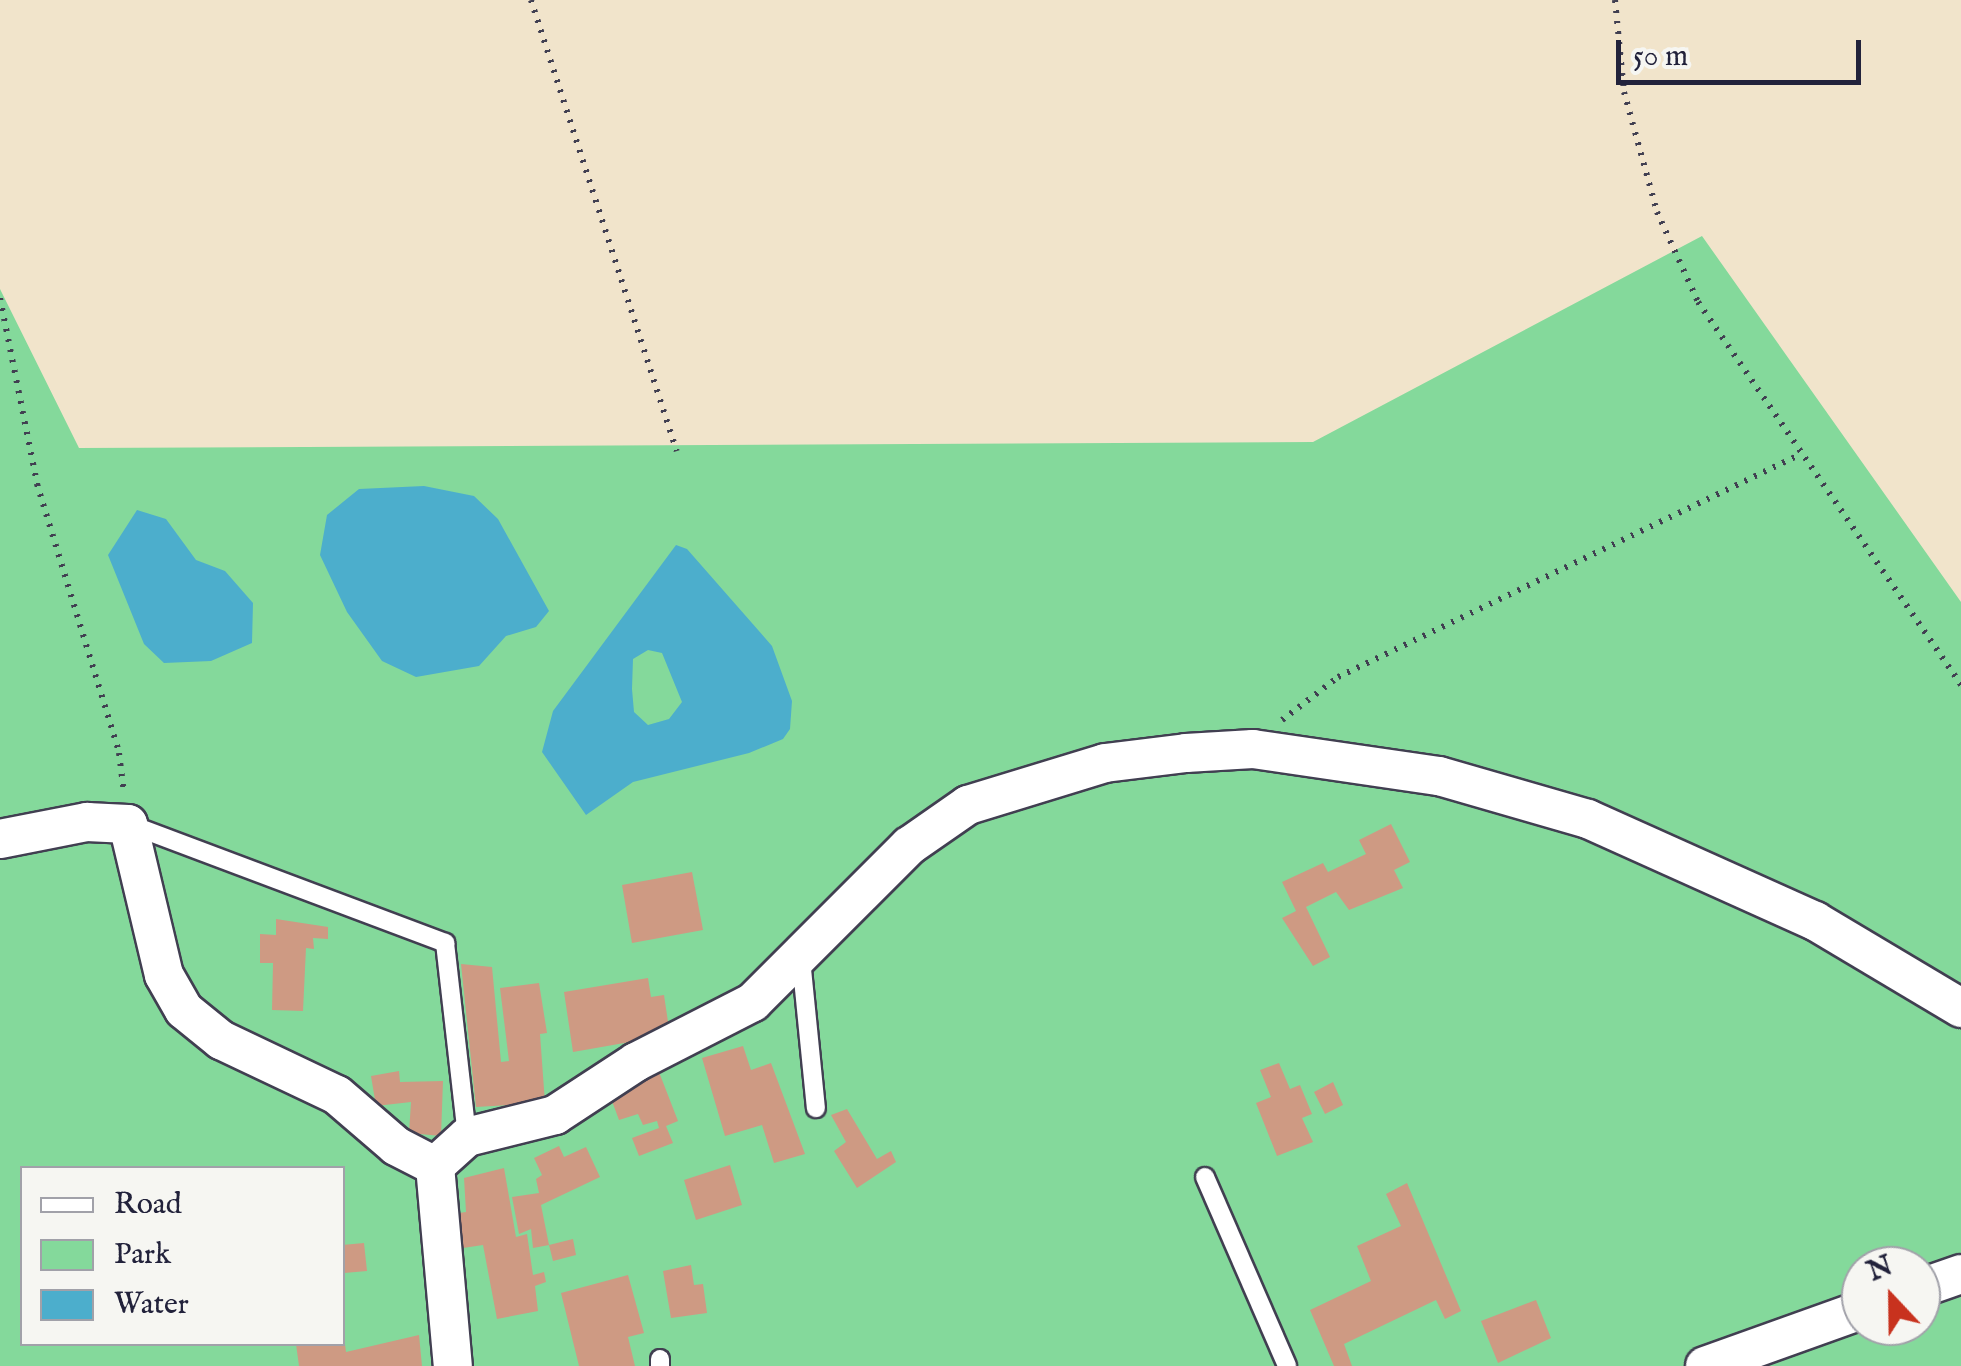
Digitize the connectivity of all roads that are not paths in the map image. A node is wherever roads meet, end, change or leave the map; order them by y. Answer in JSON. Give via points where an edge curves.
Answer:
{"nodes":[{"id":1,"x":128,"y":824,"type":"junction"},
{"id":2,"x":0,"y":839,"type":"edge"},
{"id":3,"x":800,"y":955,"type":"junction"},
{"id":4,"x":1961,"y":1008,"type":"edge"},
{"id":5,"x":816,"y":1108,"type":"dead end"},
{"id":6,"x":467,"y":1137,"type":"junction"},
{"id":7,"x":435,"y":1166,"type":"junction"},
{"id":8,"x":1205,"y":1177,"type":"dead end"},
{"id":9,"x":1841,"y":1317,"type":"edge"},
{"id":10,"x":453,"y":1366,"type":"edge"},
{"id":11,"x":1287,"y":1366,"type":"edge"},
{"id":12,"x":1705,"y":1366,"type":"edge"}],
"edges":[{"from":1,"to":2,"type":"street","via":[[87,822]]},
{"from":1,"to":6,"type":"lane","via":[[445,943]]},
{"from":1,"to":7,"type":"street","via":[[164,975],[184,1010],[222,1040],[338,1094],[396,1146]]},
{"from":3,"to":4,"type":"street","via":[[909,846],[968,805],[1105,763],[1252,750],[1439,776],[1588,819],[1815,920]]},
{"from":3,"to":5,"type":"lane"},
{"from":3,"to":6,"type":"street","via":[[754,1002],[636,1062],[555,1115]]},
{"from":6,"to":7,"type":"street"},
{"from":7,"to":10,"type":"street"},
{"from":8,"to":11,"type":"lane"},
{"from":9,"to":12,"type":"street"}]}
